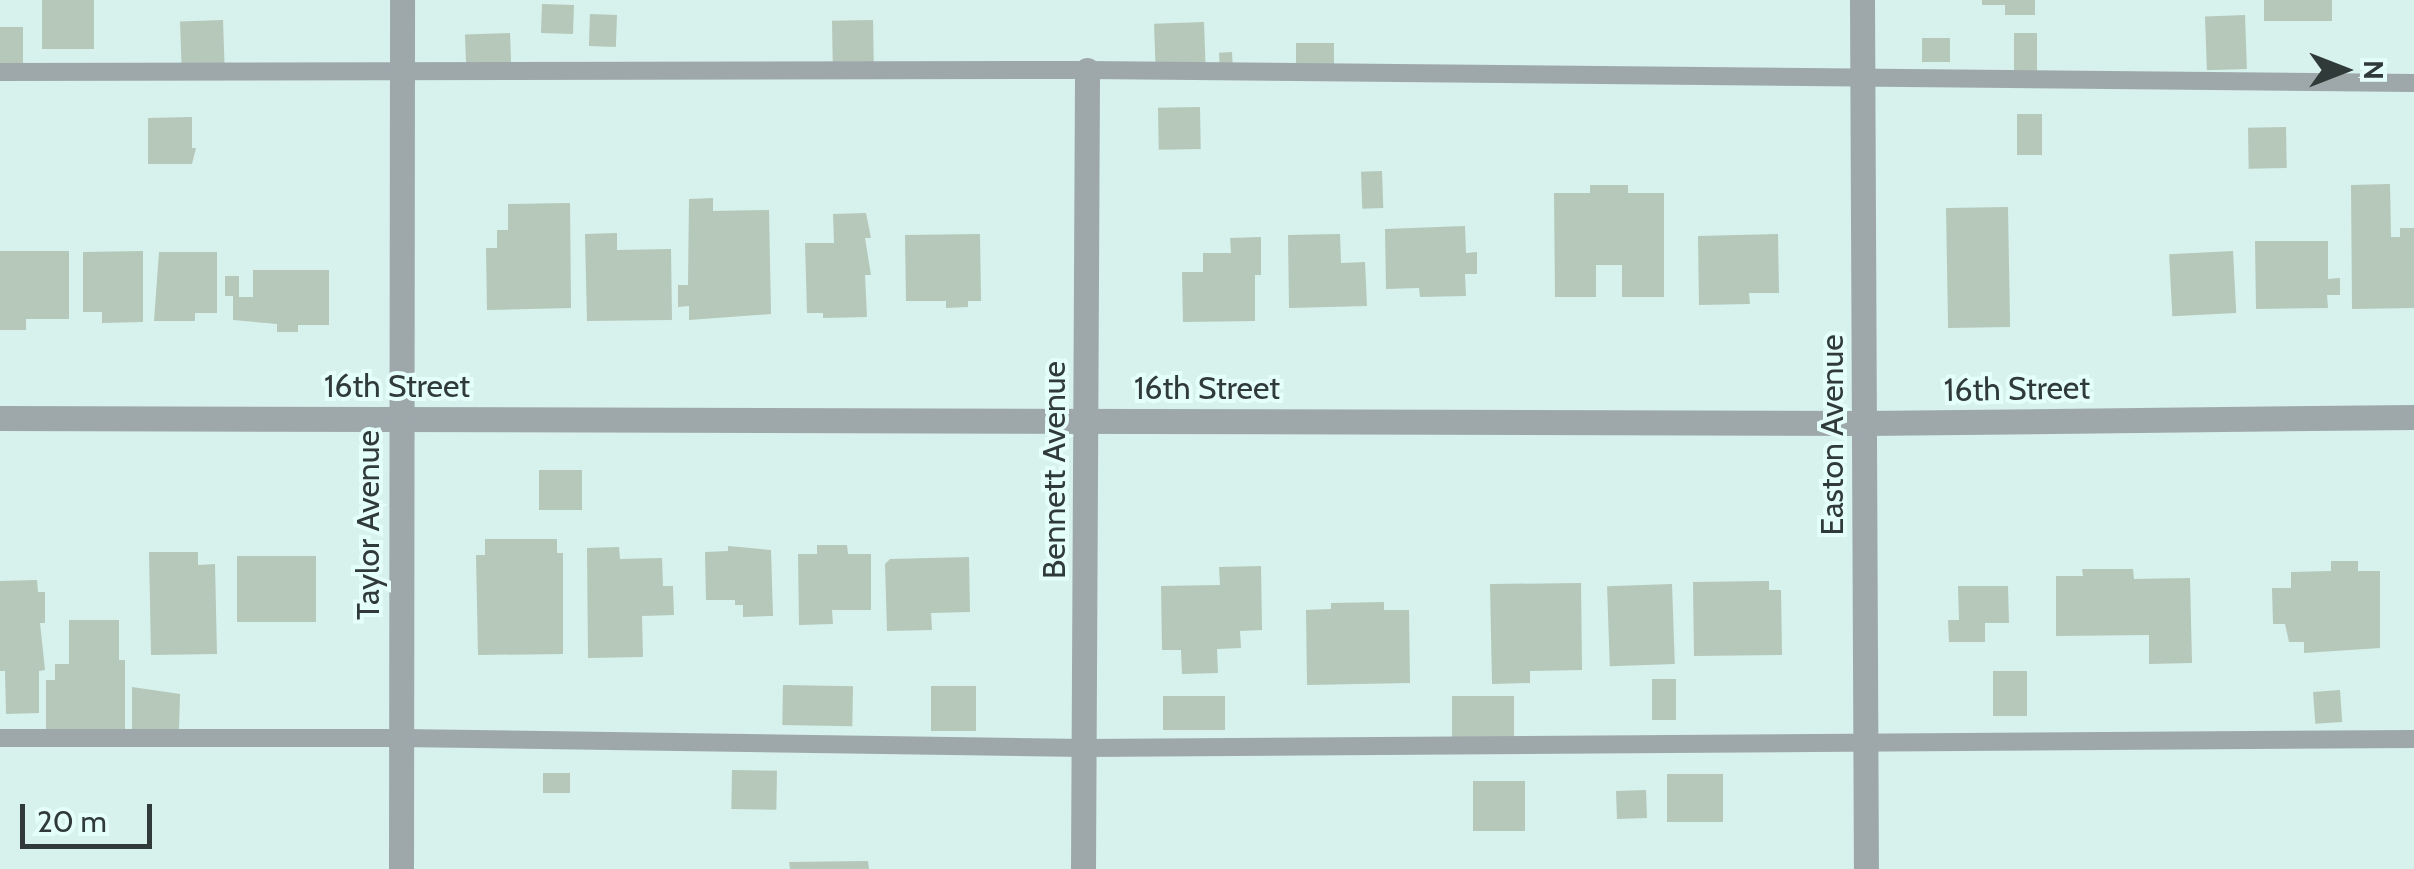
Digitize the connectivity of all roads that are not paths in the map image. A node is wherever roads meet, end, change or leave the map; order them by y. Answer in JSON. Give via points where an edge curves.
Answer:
{"nodes":[{"id":1,"x":402,"y":0,"type":"edge"},
{"id":2,"x":1862,"y":0,"type":"edge"},
{"id":3,"x":402,"y":70,"type":"junction"},
{"id":4,"x":1087,"y":70,"type":"junction"},
{"id":5,"x":0,"y":72,"type":"edge"},
{"id":6,"x":1862,"y":81,"type":"junction"},
{"id":7,"x":2414,"y":83,"type":"edge"},
{"id":8,"x":2414,"y":417,"type":"edge"},
{"id":9,"x":0,"y":418,"type":"edge"},
{"id":10,"x":400,"y":418,"type":"junction"},
{"id":11,"x":1087,"y":420,"type":"junction"},
{"id":12,"x":1864,"y":423,"type":"junction"},
{"id":13,"x":0,"y":738,"type":"edge"},
{"id":14,"x":401,"y":738,"type":"junction"},
{"id":15,"x":2414,"y":738,"type":"edge"},
{"id":16,"x":1866,"y":740,"type":"junction"},
{"id":17,"x":1084,"y":748,"type":"junction"},
{"id":18,"x":401,"y":869,"type":"edge"},
{"id":19,"x":1083,"y":869,"type":"edge"},
{"id":20,"x":1866,"y":869,"type":"edge"}],
"edges":[{"from":1,"to":3,"type":"street","name":"Taylor Avenue"},
{"from":2,"to":6,"type":"street","name":"Easton Avenue"},
{"from":3,"to":4,"type":"lane"},
{"from":3,"to":5,"type":"lane"},
{"from":3,"to":10,"type":"street","name":"Taylor Avenue"},
{"from":4,"to":6,"type":"lane"},
{"from":4,"to":11,"type":"street","name":"Bennett Avenue"},
{"from":6,"to":7,"type":"lane"},
{"from":6,"to":12,"type":"street","name":"Easton Avenue"},
{"from":8,"to":12,"type":"street","name":"16th Street"},
{"from":9,"to":10,"type":"street","name":"16th Street"},
{"from":10,"to":11,"type":"street","name":"16th Street"},
{"from":10,"to":14,"type":"street","name":"Taylor Avenue"},
{"from":11,"to":12,"type":"street","name":"16th Street"},
{"from":11,"to":17,"type":"street","name":"Bennett Avenue"},
{"from":12,"to":16,"type":"street","name":"Easton Avenue"},
{"from":13,"to":14,"type":"lane"},
{"from":14,"to":17,"type":"lane"},
{"from":14,"to":18,"type":"street","name":"Taylor Avenue"},
{"from":15,"to":16,"type":"lane"},
{"from":16,"to":17,"type":"lane"},
{"from":16,"to":20,"type":"street","name":"Easton Avenue"},
{"from":17,"to":19,"type":"street","name":"Bennett Avenue"}]}
